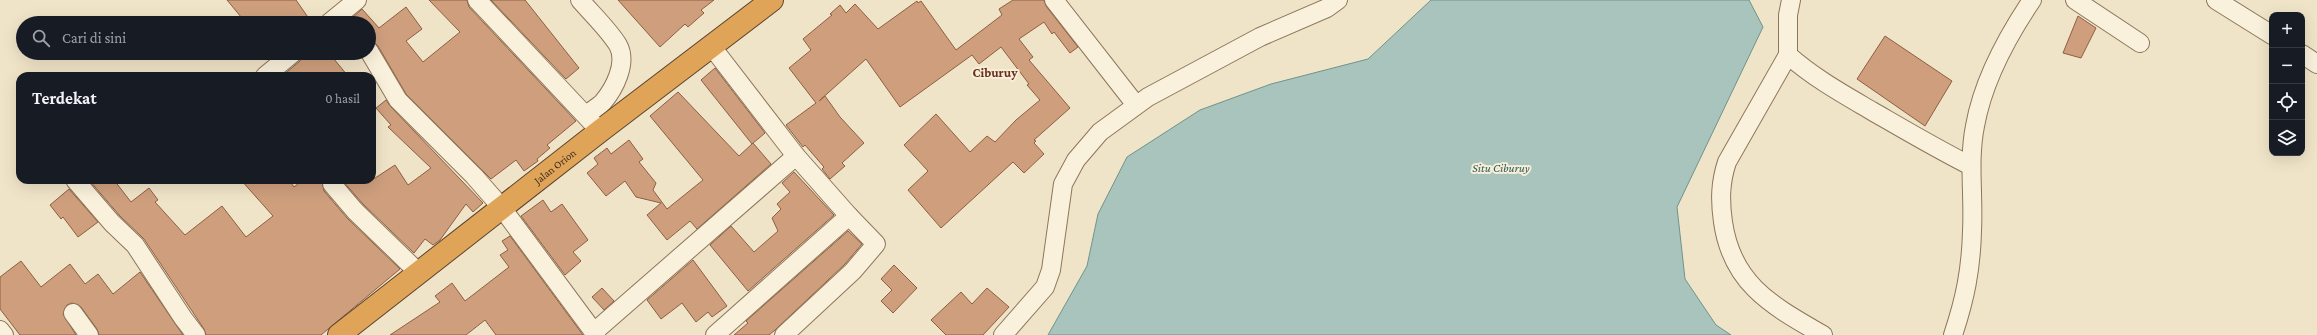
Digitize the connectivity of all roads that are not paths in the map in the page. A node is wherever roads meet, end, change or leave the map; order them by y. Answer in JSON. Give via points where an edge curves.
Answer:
{"nodes":[{"id":1,"x":357,"y":0,"type":"edge"},
{"id":2,"x":477,"y":0,"type":"edge"},
{"id":3,"x":580,"y":0,"type":"edge"},
{"id":4,"x":772,"y":0,"type":"edge"},
{"id":5,"x":1054,"y":0,"type":"edge"},
{"id":6,"x":1338,"y":0,"type":"edge"},
{"id":7,"x":1791,"y":0,"type":"edge"},
{"id":8,"x":2032,"y":0,"type":"edge"},
{"id":9,"x":2075,"y":0,"type":"edge"},
{"id":10,"x":2216,"y":0,"type":"edge"},
{"id":11,"x":343,"y":16,"type":"edge"},
{"id":12,"x":2269,"y":33,"type":"edge"},
{"id":13,"x":2140,"y":43,"type":"dead end"},
{"id":14,"x":712,"y":47,"type":"junction"},
{"id":15,"x":1788,"y":56,"type":"junction"},
{"id":16,"x":2305,"y":56,"type":"edge"},
{"id":17,"x":284,"y":60,"type":"edge"},
{"id":18,"x":374,"y":60,"type":"edge"},
{"id":19,"x":2317,"y":64,"type":"edge"},
{"id":20,"x":270,"y":72,"type":"edge"},
{"id":21,"x":1136,"y":105,"type":"junction"},
{"id":22,"x":586,"y":115,"type":"junction"},
{"id":23,"x":600,"y":131,"type":"junction"},
{"id":24,"x":796,"y":156,"type":"junction"},
{"id":25,"x":1971,"y":166,"type":"junction"},
{"id":26,"x":78,"y":184,"type":"edge"},
{"id":27,"x":332,"y":184,"type":"edge"},
{"id":28,"x":502,"y":208,"type":"junction"},
{"id":29,"x":849,"y":216,"type":"junction"},
{"id":30,"x":419,"y":273,"type":"junction"},
{"id":31,"x":73,"y":313,"type":"dead end"},
{"id":32,"x":0,"y":330,"type":"edge"},
{"id":33,"x":595,"y":333,"type":"edge"},
{"id":34,"x":4,"y":335,"type":"edge"},
{"id":35,"x":89,"y":335,"type":"edge"},
{"id":36,"x":196,"y":335,"type":"edge"},
{"id":37,"x":339,"y":335,"type":"edge"},
{"id":38,"x":715,"y":335,"type":"edge"},
{"id":39,"x":784,"y":335,"type":"edge"},
{"id":40,"x":1003,"y":335,"type":"edge"},
{"id":41,"x":1823,"y":335,"type":"edge"},
{"id":42,"x":1953,"y":335,"type":"edge"}],
"edges":[{"from":1,"to":11,"type":"street"},
{"from":2,"to":22,"type":"street"},
{"from":3,"to":22,"type":"street","via":[[618,46],[620,62],[618,78],[610,91],[602,103]]},
{"from":4,"to":14,"type":"highway","name":"Jalan Orion"},
{"from":5,"to":21,"type":"street"},
{"from":6,"to":21,"type":"street","via":[[1327,8],[1260,37]]},
{"from":7,"to":15,"type":"street","via":[[1788,15]]},
{"from":8,"to":25,"type":"street","via":[[1989,77],[1975,126]]},
{"from":9,"to":13,"type":"street"},
{"from":10,"to":12,"type":"street"},
{"from":14,"to":23,"type":"highway","name":"Jalan Orion"},
{"from":14,"to":24,"type":"street"},
{"from":15,"to":25,"type":"street","via":[[1808,72],[1936,150]]},
{"from":15,"to":41,"type":"street","via":[[1727,162],[1720,199],[1726,244],[1736,266],[1750,286],[1790,316]]},
{"from":16,"to":19,"type":"street"},
{"from":17,"to":20,"type":"street"},
{"from":18,"to":28,"type":"street","via":[[398,100],[474,176]]},
{"from":21,"to":40,"type":"street","via":[[1100,132],[1076,160],[1063,184],[1051,270],[1045,286]]},
{"from":22,"to":23,"type":"street"},
{"from":23,"to":28,"type":"highway","name":"Jalan Orion"},
{"from":24,"to":29,"type":"street"},
{"from":24,"to":33,"type":"street"},
{"from":25,"to":42,"type":"street","via":[[1970,266],[1966,295]]},
{"from":26,"to":36,"type":"street","via":[[135,245]]},
{"from":27,"to":30,"type":"street","via":[[355,211]]},
{"from":28,"to":30,"type":"highway","name":"Jalan Orion"},
{"from":28,"to":33,"type":"street"},
{"from":29,"to":38,"type":"street"},
{"from":29,"to":39,"type":"street","via":[[872,238],[876,246]]},
{"from":30,"to":37,"type":"highway","name":"Jalan Orion"},
{"from":31,"to":35,"type":"street"},
{"from":32,"to":34,"type":"street"}]}
